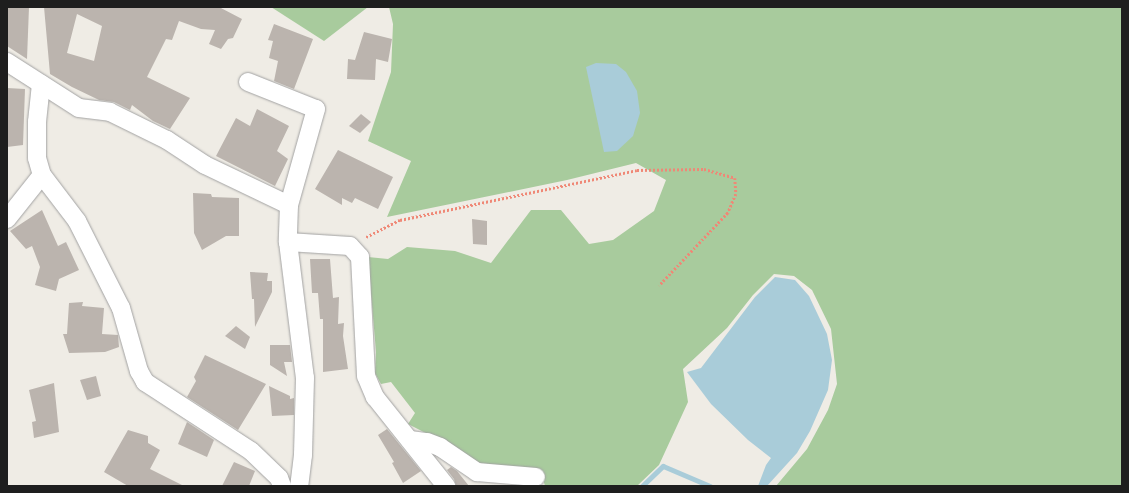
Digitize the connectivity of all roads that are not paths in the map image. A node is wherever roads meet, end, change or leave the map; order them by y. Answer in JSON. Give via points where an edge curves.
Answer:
{"nodes":[{"id":1,"x":7,"y":62,"type":"edge"},
{"id":2,"x":248,"y":82,"type":"dead end"},
{"id":3,"x":41,"y":84,"type":"junction"},
{"id":4,"x":42,"y":175,"type":"junction"},
{"id":5,"x":289,"y":206,"type":"junction"},
{"id":6,"x":7,"y":219,"type":"edge"},
{"id":7,"x":288,"y":242,"type":"junction"},
{"id":8,"x":410,"y":440,"type":"junction"},
{"id":9,"x":536,"y":477,"type":"dead end"},
{"id":10,"x":282,"y":486,"type":"edge"},
{"id":11,"x":299,"y":486,"type":"edge"},
{"id":12,"x":446,"y":486,"type":"edge"}],
"edges":[{"from":1,"to":3,"type":"street"},
{"from":2,"to":5,"type":"street","via":[[316,109]]},
{"from":3,"to":4,"type":"street","via":[[36,122],[37,158]]},
{"from":3,"to":5,"type":"street","via":[[79,108],[110,112],[167,140],[205,165]]},
{"from":4,"to":6,"type":"street"},
{"from":4,"to":10,"type":"street","via":[[77,221],[121,308],[138,371],[145,382],[250,451],[279,478]]},
{"from":5,"to":7,"type":"street"},
{"from":7,"to":8,"type":"street","via":[[350,246],[360,257],[366,376],[375,397]]},
{"from":7,"to":11,"type":"street","via":[[304,378],[303,455]]},
{"from":8,"to":9,"type":"street","via":[[440,447],[477,472]]},
{"from":8,"to":12,"type":"street"}]}
